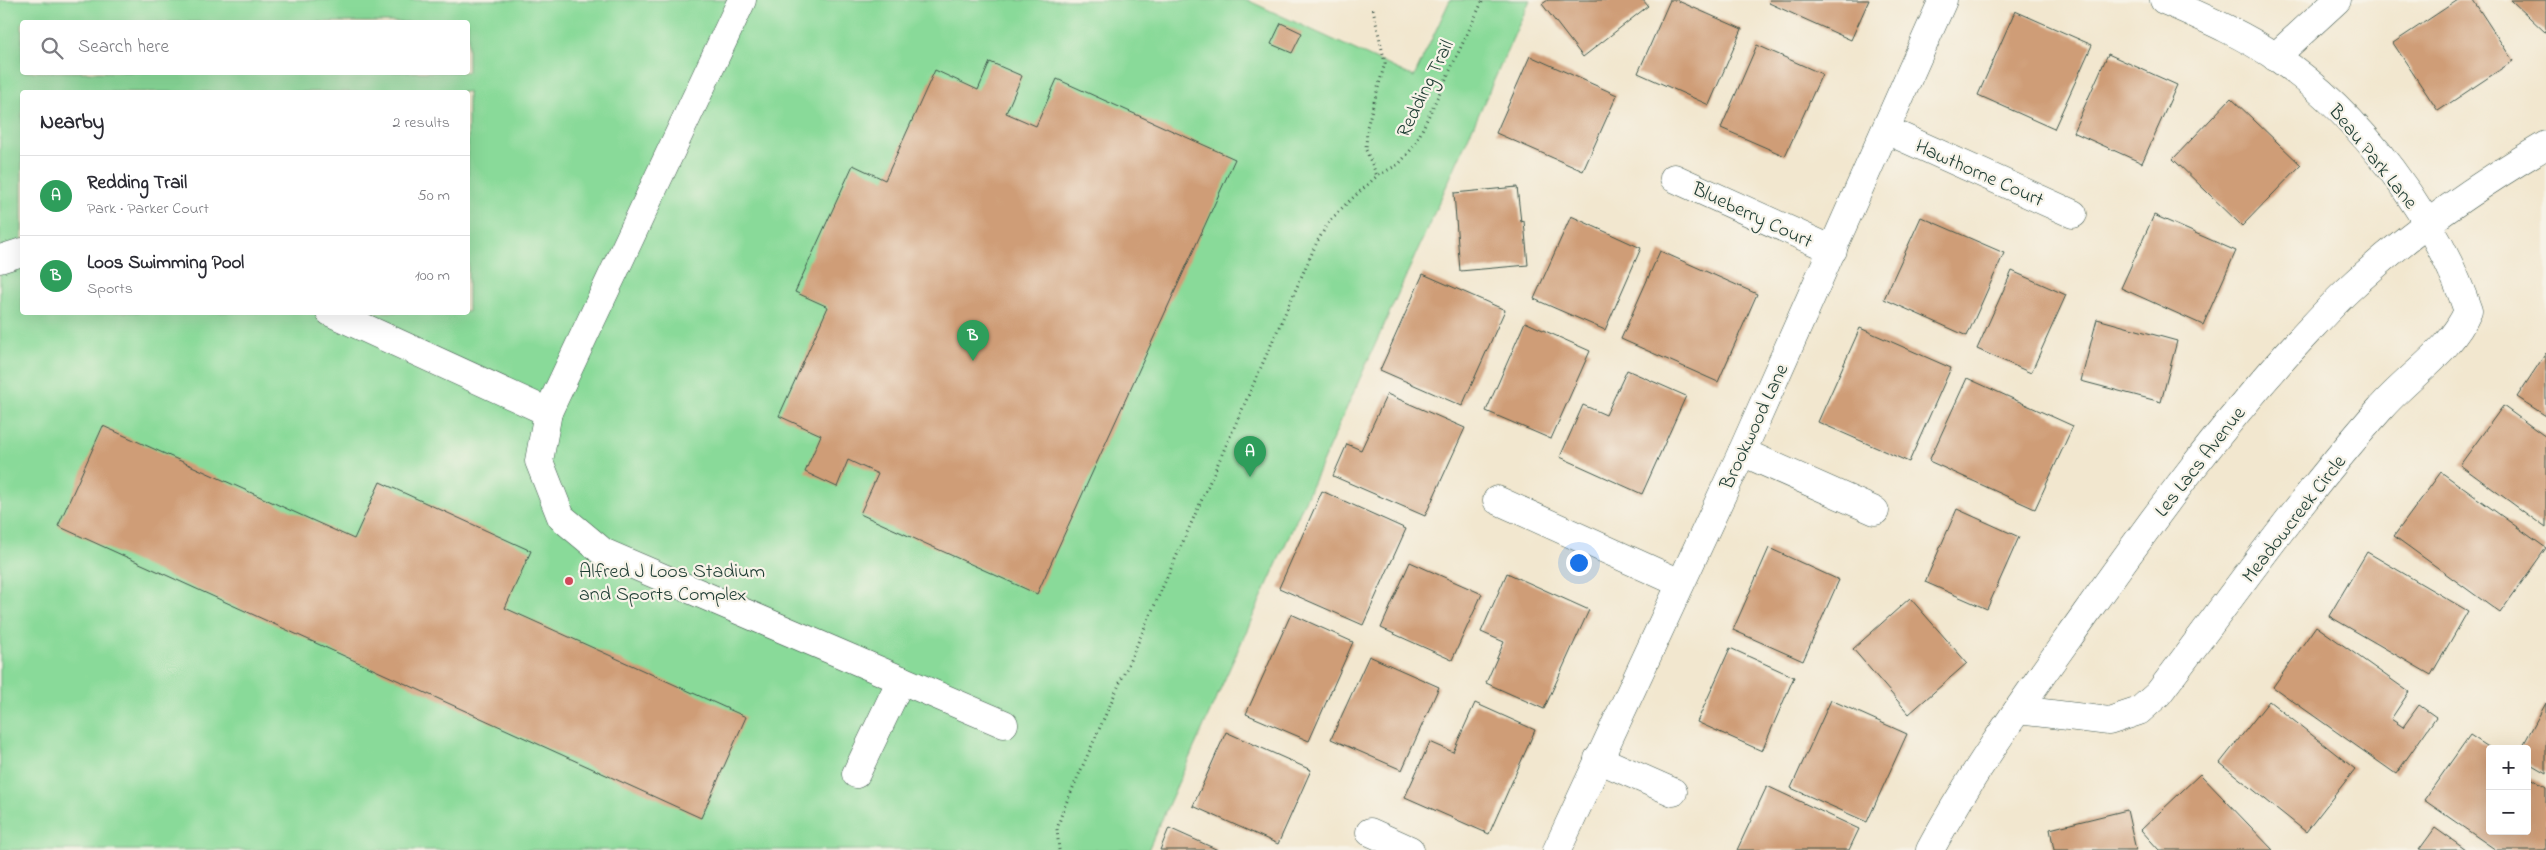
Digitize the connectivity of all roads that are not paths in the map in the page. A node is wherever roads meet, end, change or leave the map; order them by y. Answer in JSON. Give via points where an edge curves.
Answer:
{"nodes":[{"id":1,"x":742,"y":0,"type":"edge"},
{"id":2,"x":1943,"y":0,"type":"edge"},
{"id":3,"x":2164,"y":0,"type":"edge"},
{"id":4,"x":2337,"y":0,"type":"edge"},
{"id":5,"x":2276,"y":57,"type":"junction"},
{"id":6,"x":1886,"y":130,"type":"junction"},
{"id":7,"x":2546,"y":145,"type":"edge"},
{"id":8,"x":1674,"y":178,"type":"dead end"},
{"id":9,"x":2073,"y":214,"type":"dead end"},
{"id":10,"x":2426,"y":223,"type":"junction"},
{"id":11,"x":1833,"y":250,"type":"junction"},
{"id":12,"x":20,"y":253,"type":"edge"},
{"id":13,"x":0,"y":259,"type":"edge"},
{"id":14,"x":337,"y":315,"type":"edge"},
{"id":15,"x":548,"y":412,"type":"junction"},
{"id":16,"x":1742,"y":452,"type":"junction"},
{"id":17,"x":1497,"y":500,"type":"dead end"},
{"id":18,"x":1875,"y":511,"type":"dead end"},
{"id":19,"x":1680,"y":583,"type":"junction"},
{"id":20,"x":901,"y":680,"type":"junction"},
{"id":21,"x":2018,"y":710,"type":"junction"},
{"id":22,"x":1004,"y":724,"type":"dead end"},
{"id":23,"x":1598,"y":758,"type":"junction"},
{"id":24,"x":856,"y":774,"type":"dead end"},
{"id":25,"x":1673,"y":792,"type":"dead end"},
{"id":26,"x":1370,"y":832,"type":"dead end"},
{"id":27,"x":1410,"y":850,"type":"edge"},
{"id":28,"x":1557,"y":850,"type":"edge"},
{"id":29,"x":1930,"y":850,"type":"edge"}],
"edges":[{"from":1,"to":15,"type":"street"},
{"from":2,"to":6,"type":"street","name":"Brookwood Lane"},
{"from":3,"to":5,"type":"street","name":"Beau Park Lane","via":[[2233,32]]},
{"from":4,"to":5,"type":"street"},
{"from":5,"to":10,"type":"street","name":"Beau Park Lane","via":[[2330,101],[2394,174]]},
{"from":6,"to":9,"type":"street","name":"Hawthorne Court"},
{"from":6,"to":11,"type":"street","name":"Brookwood Lane"},
{"from":7,"to":10,"type":"street","name":"Les Lacs Avenue"},
{"from":8,"to":11,"type":"street","name":"Blueberry Court"},
{"from":10,"to":21,"type":"street","name":"Les Lacs Avenue","via":[[2346,291],[2254,389],[2143,534]]},
{"from":10,"to":21,"type":"street","name":"Meadowcreek Circle","via":[[2458,280],[2468,311],[2460,329],[2381,408],[2311,493],[2158,694],[2139,711],[2109,722]]},
{"from":11,"to":16,"type":"street","name":"Brookwood Lane"},
{"from":12,"to":13,"type":"street"},
{"from":14,"to":15,"type":"street"},
{"from":15,"to":20,"type":"street","via":[[539,461],[561,517],[602,552]]},
{"from":16,"to":18,"type":"street"},
{"from":16,"to":19,"type":"street","name":"Brookwood Lane"},
{"from":17,"to":19,"type":"street"},
{"from":19,"to":23,"type":"street","name":"Brookwood Lane"},
{"from":20,"to":22,"type":"street"},
{"from":20,"to":24,"type":"street"},
{"from":21,"to":29,"type":"street","name":"Les Lacs Avenue"},
{"from":23,"to":25,"type":"street"},
{"from":23,"to":28,"type":"street","name":"Brookwood Lane"},
{"from":26,"to":27,"type":"street"}]}
